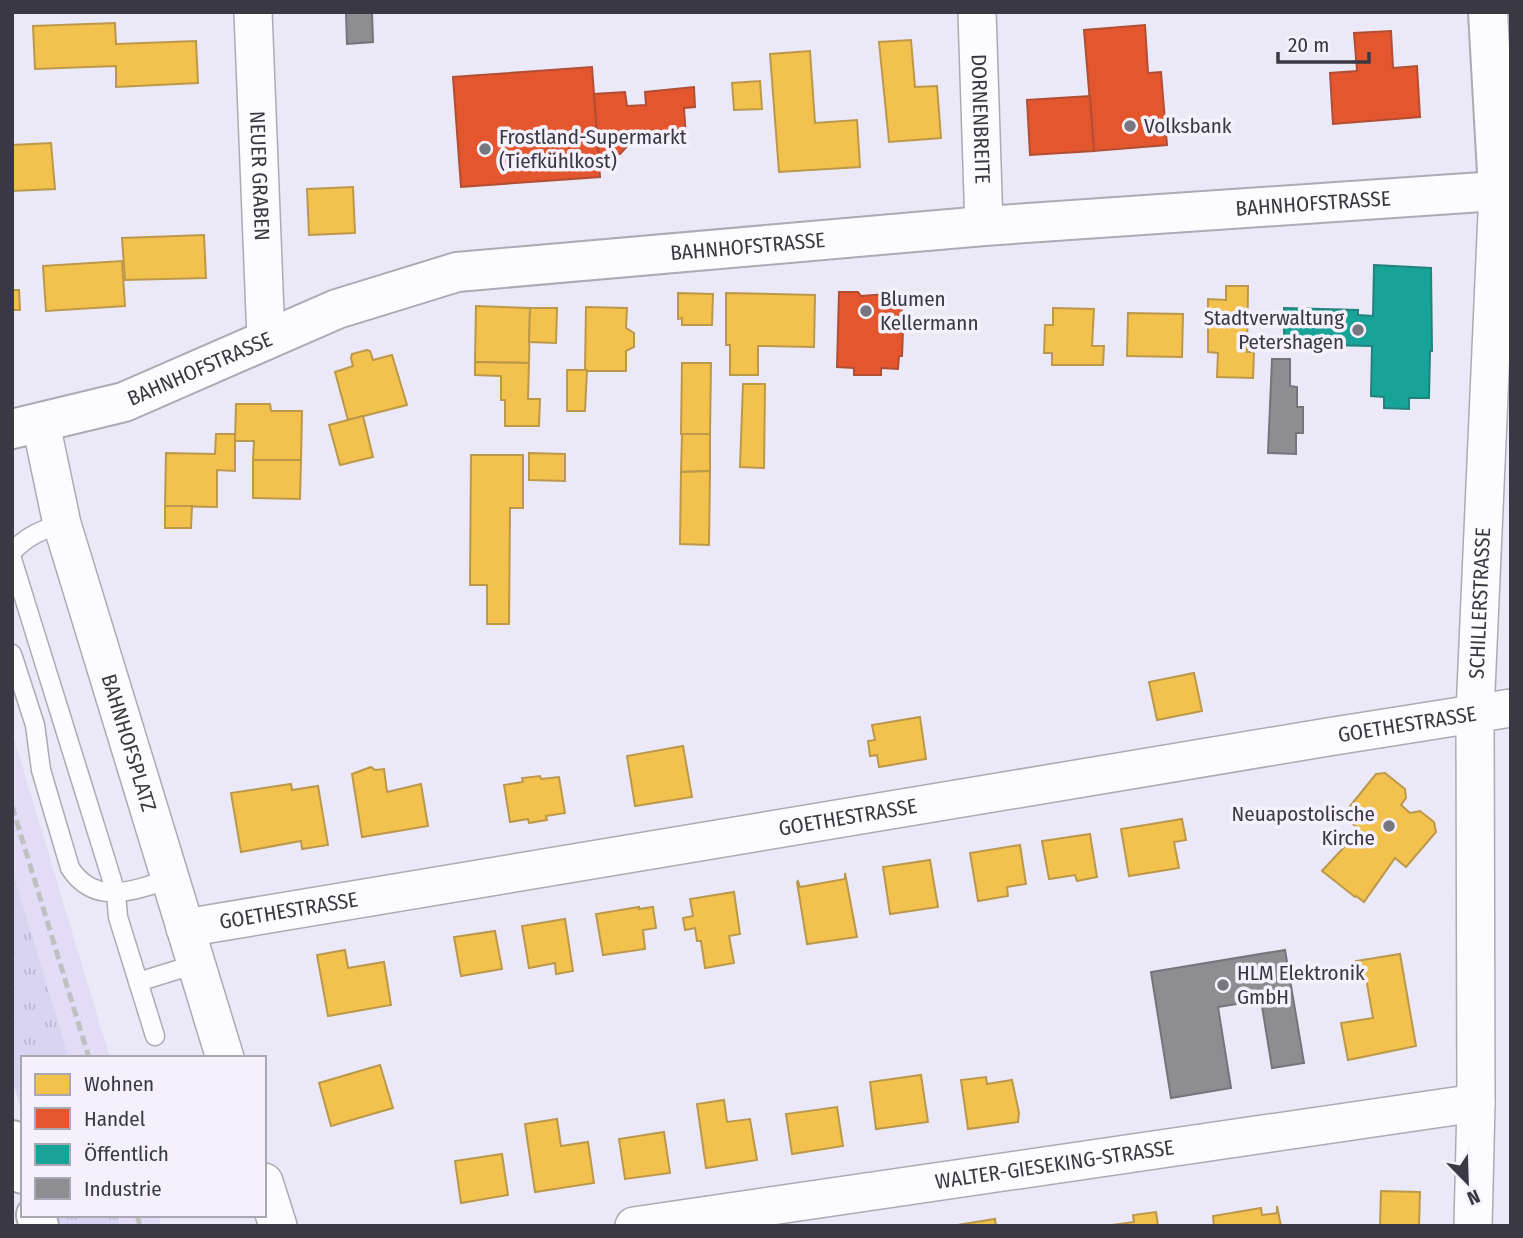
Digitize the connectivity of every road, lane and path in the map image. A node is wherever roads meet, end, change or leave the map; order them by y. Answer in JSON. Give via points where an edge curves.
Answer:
{"nodes":[{"id":1,"x":253,"y":12,"type":"edge"},
{"id":2,"x":977,"y":12,"type":"edge"},
{"id":3,"x":1488,"y":12,"type":"edge"},
{"id":4,"x":1504,"y":190,"type":"edge"},
{"id":5,"x":985,"y":226,"type":"junction"},
{"id":6,"x":266,"y":339,"type":"junction"},
{"id":7,"x":27,"y":426,"type":"edge"},
{"id":8,"x":62,"y":524,"type":"junction"},
{"id":9,"x":12,"y":552,"type":"edge"},
{"id":10,"x":12,"y":559,"type":"edge"},
{"id":11,"x":12,"y":654,"type":"edge"},
{"id":12,"x":1511,"y":708,"type":"edge"},
{"id":13,"x":1475,"y":713,"type":"junction"},
{"id":14,"x":170,"y":879,"type":"junction"},
{"id":15,"x":117,"y":893,"type":"junction"},
{"id":16,"x":185,"y":928,"type":"junction"},
{"id":17,"x":196,"y":964,"type":"junction"},
{"id":18,"x":138,"y":982,"type":"junction"},
{"id":19,"x":155,"y":1037,"type":"dead end"},
{"id":20,"x":224,"y":1056,"type":"edge"},
{"id":21,"x":1476,"y":1102,"type":"junction"},
{"id":22,"x":12,"y":1140,"type":"edge"},
{"id":23,"x":21,"y":1168,"type":"edge"},
{"id":24,"x":266,"y":1188,"type":"edge"},
{"id":25,"x":278,"y":1226,"type":"edge"},
{"id":26,"x":634,"y":1226,"type":"edge"},
{"id":27,"x":1473,"y":1226,"type":"edge"}],
"edges":[{"from":1,"to":6,"type":"street","name":"NEUER GRABEN"},
{"from":2,"to":5,"type":"street","name":"DORNENBREITE"},
{"from":3,"to":4,"type":"street"},
{"from":4,"to":5,"type":"street","name":"BAHNHOFSTRASSE"},
{"from":4,"to":13,"type":"street","name":"SCHILLERSTRASSE"},
{"from":5,"to":6,"type":"street","name":"BAHNHOFSTRASSE","via":[[457,272],[337,309]]},
{"from":6,"to":7,"type":"street","name":"BAHNHOFSTRASSE","via":[[124,402]]},
{"from":7,"to":8,"type":"street","name":"BAHNHOFSPLATZ"},
{"from":8,"to":9,"type":"lane","via":[[39,530]]},
{"from":8,"to":14,"type":"street","name":"BAHNHOFSPLATZ"},
{"from":10,"to":15,"type":"lane"},
{"from":11,"to":15,"type":"lane","via":[[70,868],[92,889]]},
{"from":12,"to":13,"type":"street","name":"GOETHESTRASSE"},
{"from":13,"to":16,"type":"street","name":"GOETHESTRASSE","via":[[1328,731]]},
{"from":13,"to":21,"type":"street","name":"SCHILLERSTRASSE"},
{"from":14,"to":15,"type":"lane"},
{"from":14,"to":16,"type":"street","name":"BAHNHOFSPLATZ"},
{"from":15,"to":18,"type":"lane","via":[[118,917]]},
{"from":16,"to":17,"type":"street","name":"BAHNHOFSPLATZ"},
{"from":17,"to":18,"type":"lane"},
{"from":17,"to":20,"type":"street","name":"BAHNHOFSPLATZ"},
{"from":18,"to":19,"type":"lane"},
{"from":21,"to":26,"type":"street","name":"WALTER-GIESEKING-STRASSE"},
{"from":21,"to":27,"type":"street","name":"SCHILLERSTRASSE"},
{"from":22,"to":23,"type":"street"},
{"from":24,"to":25,"type":"street"}]}
